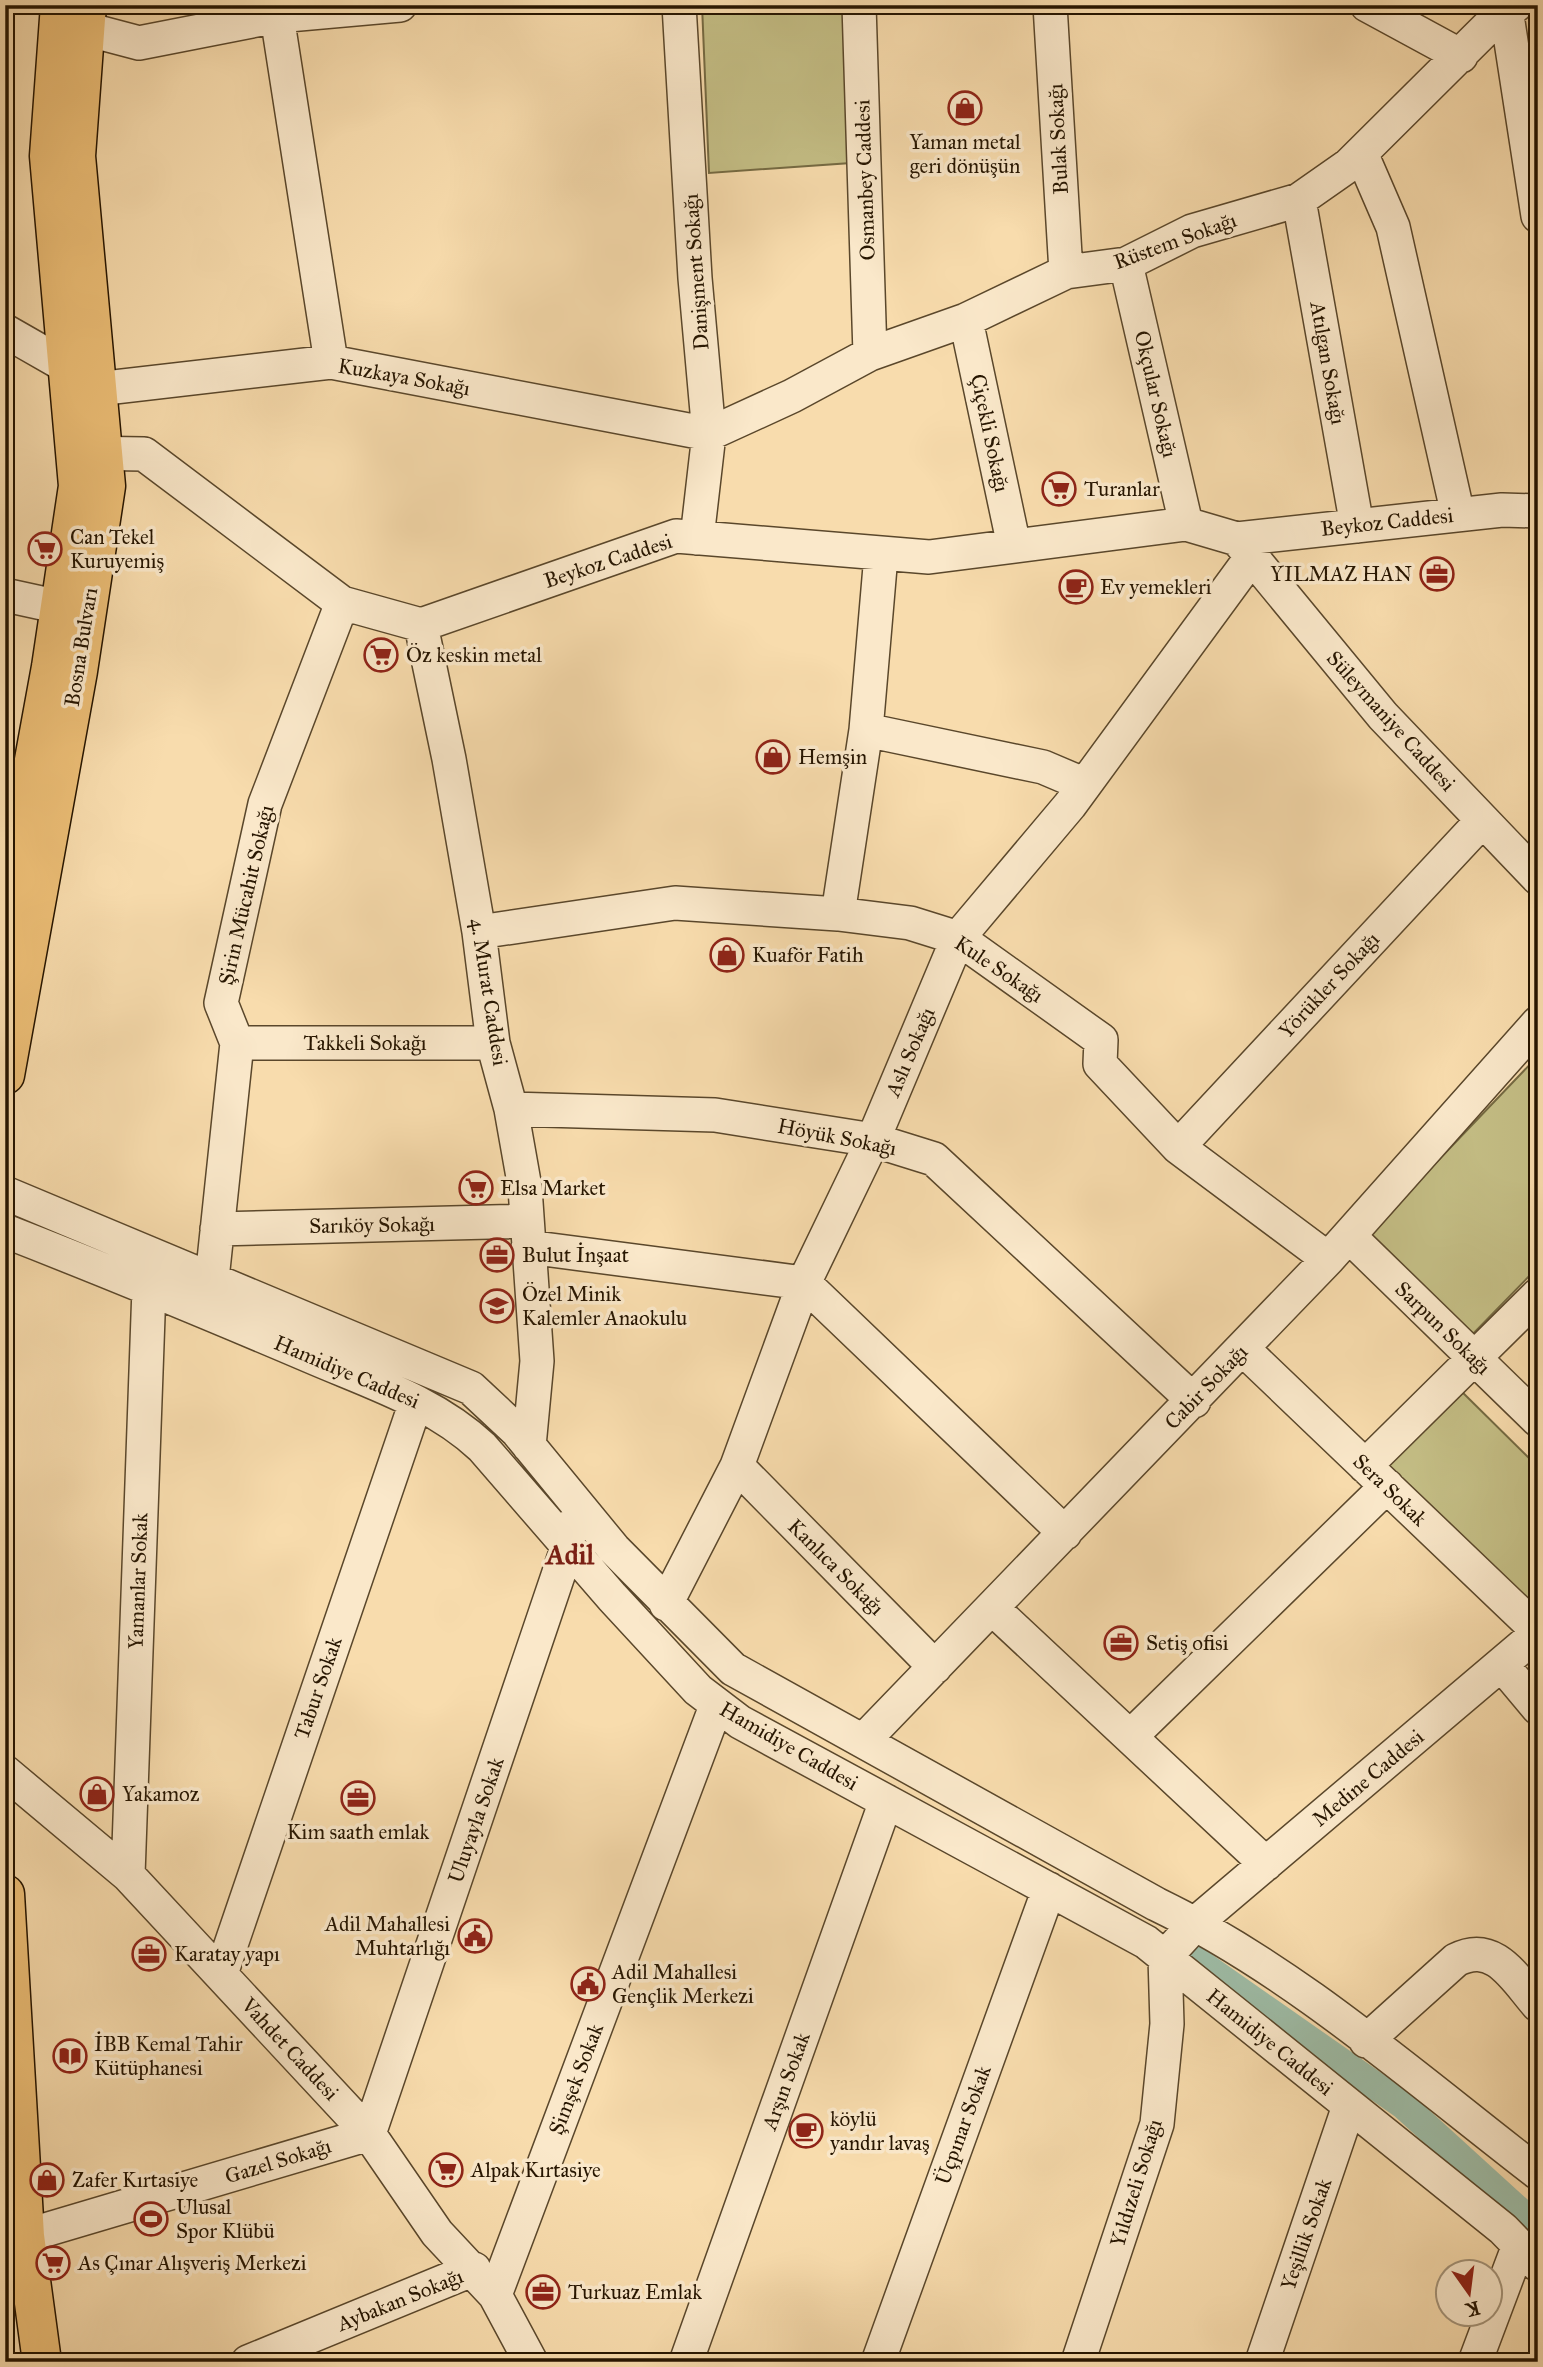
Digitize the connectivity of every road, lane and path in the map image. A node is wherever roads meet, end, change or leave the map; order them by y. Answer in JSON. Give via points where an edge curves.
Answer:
{"nodes":[{"id":1,"x":400,"y":5,"type":"edge"},
{"id":2,"x":679,"y":5,"type":"edge"},
{"id":3,"x":859,"y":5,"type":"edge"},
{"id":4,"x":1050,"y":5,"type":"edge"},
{"id":5,"x":1367,"y":5,"type":"edge"},
{"id":6,"x":1511,"y":7,"type":"edge"},
{"id":7,"x":78,"y":13,"type":"edge"},
{"id":8,"x":277,"y":16,"type":"junction"},
{"id":9,"x":1461,"y":56,"type":"junction"},
{"id":10,"x":1361,"y":153,"type":"junction"},
{"id":11,"x":1534,"y":169,"type":"edge"},
{"id":12,"x":1299,"y":200,"type":"junction"},
{"id":13,"x":1538,"y":216,"type":"edge"},
{"id":14,"x":1126,"y":264,"type":"junction"},
{"id":15,"x":1066,"y":272,"type":"junction"},
{"id":16,"x":966,"y":320,"type":"junction"},
{"id":17,"x":5,"y":331,"type":"edge"},
{"id":18,"x":870,"y":354,"type":"junction"},
{"id":19,"x":331,"y":362,"type":"junction"},
{"id":20,"x":82,"y":378,"type":"junction"},
{"id":21,"x":709,"y":434,"type":"junction"},
{"id":22,"x":89,"y":453,"type":"junction"},
{"id":23,"x":1538,"y":512,"type":"edge"},
{"id":24,"x":1458,"y":515,"type":"junction"},
{"id":25,"x":1186,"y":524,"type":"junction"},
{"id":26,"x":1357,"y":526,"type":"junction"},
{"id":27,"x":697,"y":538,"type":"junction"},
{"id":28,"x":1014,"y":546,"type":"junction"},
{"id":29,"x":1244,"y":549,"type":"junction"},
{"id":30,"x":881,"y":555,"type":"junction"},
{"id":31,"x":5,"y":595,"type":"edge"},
{"id":32,"x":342,"y":603,"type":"junction"},
{"id":33,"x":60,"y":607,"type":"junction"},
{"id":34,"x":421,"y":625,"type":"junction"},
{"id":35,"x":866,"y":730,"type":"junction"},
{"id":36,"x":1083,"y":784,"type":"junction"},
{"id":37,"x":1481,"y":822,"type":"junction"},
{"id":38,"x":1538,"y":878,"type":"edge"},
{"id":39,"x":838,"y":914,"type":"junction"},
{"id":40,"x":14,"y":930,"type":"edge"},
{"id":41,"x":479,"y":932,"type":"junction"},
{"id":42,"x":958,"y":938,"type":"junction"},
{"id":43,"x":1538,"y":1023,"type":"edge"},
{"id":44,"x":237,"y":1043,"type":"junction"},
{"id":45,"x":493,"y":1043,"type":"junction"},
{"id":46,"x":5,"y":1075,"type":"edge"},
{"id":47,"x":511,"y":1109,"type":"junction"},
{"id":48,"x":873,"y":1140,"type":"junction"},
{"id":49,"x":1178,"y":1147,"type":"junction"},
{"id":50,"x":5,"y":1193,"type":"edge"},
{"id":51,"x":217,"y":1229,"type":"junction"},
{"id":52,"x":5,"y":1231,"type":"edge"},
{"id":53,"x":527,"y":1234,"type":"junction"},
{"id":54,"x":1338,"y":1248,"type":"junction"},
{"id":55,"x":212,"y":1279,"type":"junction"},
{"id":56,"x":804,"y":1283,"type":"junction"},
{"id":57,"x":149,"y":1287,"type":"junction"},
{"id":58,"x":1538,"y":1295,"type":"edge"},
{"id":59,"x":1243,"y":1349,"type":"junction"},
{"id":60,"x":1474,"y":1358,"type":"junction"},
{"id":61,"x":1194,"y":1401,"type":"junction"},
{"id":62,"x":416,"y":1402,"type":"junction"},
{"id":63,"x":1538,"y":1420,"type":"edge"},
{"id":64,"x":529,"y":1446,"type":"junction"},
{"id":65,"x":737,"y":1466,"type":"junction"},
{"id":66,"x":1376,"y":1476,"type":"junction"},
{"id":67,"x":571,"y":1496,"type":"junction"},
{"id":68,"x":1065,"y":1533,"type":"junction"},
{"id":69,"x":568,"y":1546,"type":"junction"},
{"id":70,"x":666,"y":1604,"type":"junction"},
{"id":71,"x":992,"y":1608,"type":"junction"},
{"id":72,"x":1538,"y":1632,"type":"edge"},
{"id":73,"x":1502,"y":1665,"type":"junction"},
{"id":74,"x":935,"y":1667,"type":"junction"},
{"id":75,"x":716,"y":1706,"type":"junction"},
{"id":76,"x":1538,"y":1708,"type":"edge"},
{"id":77,"x":1130,"y":1737,"type":"junction"},
{"id":78,"x":863,"y":1741,"type":"junction"},
{"id":79,"x":5,"y":1772,"type":"edge"},
{"id":80,"x":886,"y":1801,"type":"junction"},
{"id":81,"x":1266,"y":1864,"type":"junction"},
{"id":82,"x":128,"y":1875,"type":"junction"},
{"id":83,"x":1049,"y":1889,"type":"junction"},
{"id":84,"x":5,"y":1894,"type":"edge"},
{"id":85,"x":1197,"y":1922,"type":"junction"},
{"id":86,"x":1165,"y":1957,"type":"junction"},
{"id":87,"x":221,"y":1974,"type":"junction"},
{"id":88,"x":1538,"y":2005,"type":"edge"},
{"id":89,"x":1366,"y":2041,"type":"junction"},
{"id":90,"x":1349,"y":2106,"type":"junction"},
{"id":91,"x":369,"y":2134,"type":"junction"},
{"id":92,"x":1538,"y":2173,"type":"edge"},
{"id":93,"x":15,"y":2243,"type":"edge"},
{"id":94,"x":1528,"y":2255,"type":"edge"},
{"id":95,"x":474,"y":2269,"type":"junction"},
{"id":96,"x":495,"y":2295,"type":"junction"},
{"id":97,"x":15,"y":2362,"type":"edge"},
{"id":98,"x":42,"y":2362,"type":"edge"},
{"id":99,"x":248,"y":2362,"type":"edge"},
{"id":100,"x":531,"y":2362,"type":"edge"},
{"id":101,"x":686,"y":2362,"type":"edge"},
{"id":102,"x":878,"y":2362,"type":"edge"},
{"id":103,"x":1078,"y":2362,"type":"edge"},
{"id":104,"x":1262,"y":2362,"type":"edge"},
{"id":105,"x":1475,"y":2362,"type":"edge"}],
"edges":[{"from":1,"to":8,"type":"street"},
{"from":2,"to":21,"type":"street","name":"Danişment Sokağı"},
{"from":3,"to":18,"type":"street","name":"Osmanbey Caddesi"},
{"from":4,"to":15,"type":"street","name":"Bulak Sokağı"},
{"from":5,"to":9,"type":"street"},
{"from":6,"to":9,"type":"street","name":"Rüstem Sokağı"},
{"from":6,"to":11,"type":"street"},
{"from":7,"to":8,"type":"street","via":[[139,44]]},
{"from":7,"to":20,"type":"main road","name":"Bosna Bulvarı","via":[[49,156]]},
{"from":8,"to":19,"type":"street"},
{"from":9,"to":10,"type":"street","name":"Rüstem Sokağı"},
{"from":10,"to":12,"type":"street","name":"Rüstem Sokağı"},
{"from":10,"to":24,"type":"street","via":[[1393,228]]},
{"from":11,"to":13,"type":"street"},
{"from":12,"to":14,"type":"street","name":"Rüstem Sokağı","via":[[1192,231]]},
{"from":12,"to":26,"type":"street","name":"Atılgan Sokağı"},
{"from":14,"to":15,"type":"street","name":"Rüstem Sokağı"},
{"from":14,"to":25,"type":"street","name":"Okçular Sokağı"},
{"from":15,"to":16,"type":"street","name":"Rüstem Sokağı"},
{"from":16,"to":18,"type":"street","name":"Rüstem Sokağı"},
{"from":16,"to":28,"type":"street","name":"Çiçekli Sokağı"},
{"from":17,"to":20,"type":"street"},
{"from":18,"to":21,"type":"street","name":"Rüstem Sokağı"},
{"from":19,"to":20,"type":"street","name":"Kuzkaya Sokağı"},
{"from":19,"to":21,"type":"street","name":"Kuzkaya Sokağı"},
{"from":20,"to":22,"type":"main road","name":"Bosna Bulvarı"},
{"from":21,"to":27,"type":"street","name":"Danişment Sokağı"},
{"from":22,"to":32,"type":"street","via":[[144,454]]},
{"from":22,"to":33,"type":"main road","name":"Bosna Bulvarı","via":[[78,486]]},
{"from":22,"to":40,"type":"main road","name":"Bosna Bulvarı","via":[[104,500],[78,671]]},
{"from":23,"to":24,"type":"street","name":"Beykoz Caddesi"},
{"from":24,"to":26,"type":"street","name":"Beykoz Caddesi"},
{"from":25,"to":28,"type":"street","name":"Beykoz Caddesi"},
{"from":25,"to":29,"type":"street","name":"Beykoz Caddesi"},
{"from":26,"to":29,"type":"street","name":"Beykoz Caddesi"},
{"from":27,"to":30,"type":"street","name":"Beykoz Caddesi"},
{"from":27,"to":34,"type":"street","name":"Beykoz Caddesi","via":[[676,536]]},
{"from":28,"to":30,"type":"street","name":"Beykoz Caddesi","via":[[929,557]]},
{"from":29,"to":36,"type":"street","name":"Aslı Sokağı"},
{"from":29,"to":37,"type":"street","name":"Süleymaniye Caddesi","via":[[1383,716]]},
{"from":30,"to":35,"type":"street"},
{"from":31,"to":33,"type":"street"},
{"from":32,"to":34,"type":"street"},
{"from":32,"to":44,"type":"street","name":"Şirin Mücahit Sokağı","via":[[265,804],[221,1003]]},
{"from":33,"to":40,"type":"main road","name":"Bosna Bulvarı"},
{"from":34,"to":41,"type":"street","name":"4. Murat Caddesi"},
{"from":35,"to":36,"type":"street","via":[[1043,767]]},
{"from":35,"to":39,"type":"street"},
{"from":36,"to":42,"type":"street","name":"Aslı Sokağı"},
{"from":37,"to":38,"type":"street","name":"Süleymaniye Caddesi"},
{"from":37,"to":49,"type":"street","name":"Yörükler Sokağı"},
{"from":39,"to":41,"type":"street","name":"Kule Sokağı","via":[[675,903]]},
{"from":39,"to":42,"type":"street","name":"Kule Sokağı","via":[[910,923]]},
{"from":40,"to":46,"type":"main road","name":"Bosna Bulvarı"},
{"from":41,"to":45,"type":"street","name":"4. Murat Caddesi"},
{"from":42,"to":48,"type":"street","name":"Aslı Sokağı"},
{"from":42,"to":49,"type":"street","name":"Kule Sokağı","via":[[1101,1040],[1100,1064]]},
{"from":43,"to":54,"type":"street","name":"Cabir Sokağı"},
{"from":44,"to":45,"type":"street","name":"Takkeli Sokağı"},
{"from":44,"to":51,"type":"street","name":"Şirin Mücahit Sokağı"},
{"from":45,"to":47,"type":"street","name":"4. Murat Caddesi"},
{"from":47,"to":48,"type":"street","name":"Höyük Sokağı","via":[[715,1115]]},
{"from":47,"to":53,"type":"street","name":"4. Murat Caddesi","via":[[525,1188]]},
{"from":48,"to":56,"type":"street","name":"Aslı Sokağı"},
{"from":48,"to":61,"type":"street","name":"Höyük Sokağı","via":[[934,1159]]},
{"from":49,"to":54,"type":"street","name":"Kule Sokağı"},
{"from":50,"to":55,"type":"street","name":"Hamidiye Caddesi"},
{"from":51,"to":53,"type":"street","name":"Sarıköy Sokağı"},
{"from":51,"to":55,"type":"street","name":"Şirin Mücahit Sokağı"},
{"from":52,"to":57,"type":"street","name":"Hamidiye Caddesi"},
{"from":53,"to":56,"type":"street","name":"Sarıköy Sokağı"},
{"from":53,"to":64,"type":"street","name":"4. Murat Caddesi","via":[[537,1361]]},
{"from":54,"to":59,"type":"street","name":"Cabir Sokağı"},
{"from":54,"to":60,"type":"street","name":"Sarpun Sokağı"},
{"from":55,"to":64,"type":"street","name":"Hamidiye Caddesi","via":[[471,1388],[497,1409]]},
{"from":56,"to":65,"type":"street","name":"Aslı Sokağı"},
{"from":56,"to":68,"type":"street"},
{"from":57,"to":62,"type":"street","name":"Hamidiye Caddesi"},
{"from":57,"to":82,"type":"street","name":"Yamanlar Sokak"},
{"from":58,"to":60,"type":"street"},
{"from":59,"to":61,"type":"street","name":"Cabir Sokağı"},
{"from":59,"to":66,"type":"street","name":"Sera Sokak"},
{"from":60,"to":63,"type":"street","name":"Sarpun Sokağı"},
{"from":60,"to":66,"type":"street"},
{"from":61,"to":68,"type":"street","name":"Cabir Sokağı"},
{"from":62,"to":69,"type":"street","name":"Hamidiye Caddesi","via":[[460,1427],[482,1447]]},
{"from":62,"to":87,"type":"street","name":"Tabur Sokak"},
{"from":64,"to":67,"type":"street","name":"Hamidiye Caddesi"},
{"from":65,"to":70,"type":"street","name":"Aslı Sokağı"},
{"from":65,"to":74,"type":"street","name":"Kanlıca Sokağı"},
{"from":66,"to":72,"type":"street","name":"Sera Sokak"},
{"from":66,"to":77,"type":"street"},
{"from":67,"to":69,"type":"street","name":"Uluyayla Sokak"},
{"from":67,"to":70,"type":"street","name":"Hamidiye Caddesi"},
{"from":68,"to":71,"type":"street","name":"Cabir Sokağı"},
{"from":69,"to":75,"type":"street","name":"Hamidiye Caddesi"},
{"from":69,"to":91,"type":"street","name":"Uluyayla Sokak"},
{"from":70,"to":78,"type":"street","name":"Hamidiye Caddesi","via":[[733,1669]]},
{"from":71,"to":74,"type":"street","name":"Cabir Sokağı"},
{"from":71,"to":77,"type":"street"},
{"from":72,"to":73,"type":"street","name":"Medine Caddesi"},
{"from":73,"to":76,"type":"street"},
{"from":73,"to":81,"type":"street","name":"Medine Caddesi"},
{"from":74,"to":78,"type":"street","name":"Cabir Sokağı"},
{"from":75,"to":80,"type":"street","name":"Hamidiye Caddesi"},
{"from":75,"to":96,"type":"street","name":"Şimşek Sokak"},
{"from":77,"to":81,"type":"street"},
{"from":78,"to":85,"type":"street","name":"Hamidiye Caddesi","via":[[1156,1904]]},
{"from":79,"to":82,"type":"street","name":"Vahdet Caddesi"},
{"from":80,"to":83,"type":"street","name":"Hamidiye Caddesi"},
{"from":80,"to":101,"type":"street","name":"Arşın Sokak"},
{"from":81,"to":85,"type":"street","name":"Medine Caddesi"},
{"from":82,"to":87,"type":"street","name":"Vahdet Caddesi"},
{"from":83,"to":86,"type":"street","name":"Hamidiye Caddesi"},
{"from":83,"to":102,"type":"street","name":"Üçpınar Sokak"},
{"from":84,"to":93,"type":"main road"},
{"from":85,"to":86,"type":"street","name":"Medine Caddesi"},
{"from":85,"to":89,"type":"street","name":"Hamidiye Caddesi","via":[[1260,1960]]},
{"from":86,"to":90,"type":"street","name":"Hamidiye Caddesi"},
{"from":86,"to":103,"type":"street","name":"Yıldızeli Sokağı","via":[[1167,2025],[1157,2124]]},
{"from":87,"to":91,"type":"street","name":"Vahdet Caddesi"},
{"from":88,"to":89,"type":"street","via":[[1498,1960],[1466,1955]]},
{"from":89,"to":92,"type":"street","name":"Hamidiye Caddesi"},
{"from":90,"to":94,"type":"street","name":"Hamidiye Caddesi","via":[[1503,2229]]},
{"from":90,"to":104,"type":"street","name":"Yeşillik Sokak"},
{"from":91,"to":93,"type":"street","name":"Gazel Sokağı"},
{"from":91,"to":95,"type":"street","name":"Vahdet Caddesi","via":[[438,2233]]},
{"from":93,"to":97,"type":"main road"},
{"from":93,"to":98,"type":"main road"},
{"from":94,"to":105,"type":"street"},
{"from":95,"to":96,"type":"street","name":"Vahdet Caddesi"},
{"from":95,"to":99,"type":"street","name":"Aybakan Sokağı"},
{"from":96,"to":100,"type":"street","name":"Vahdet Caddesi"}]}
